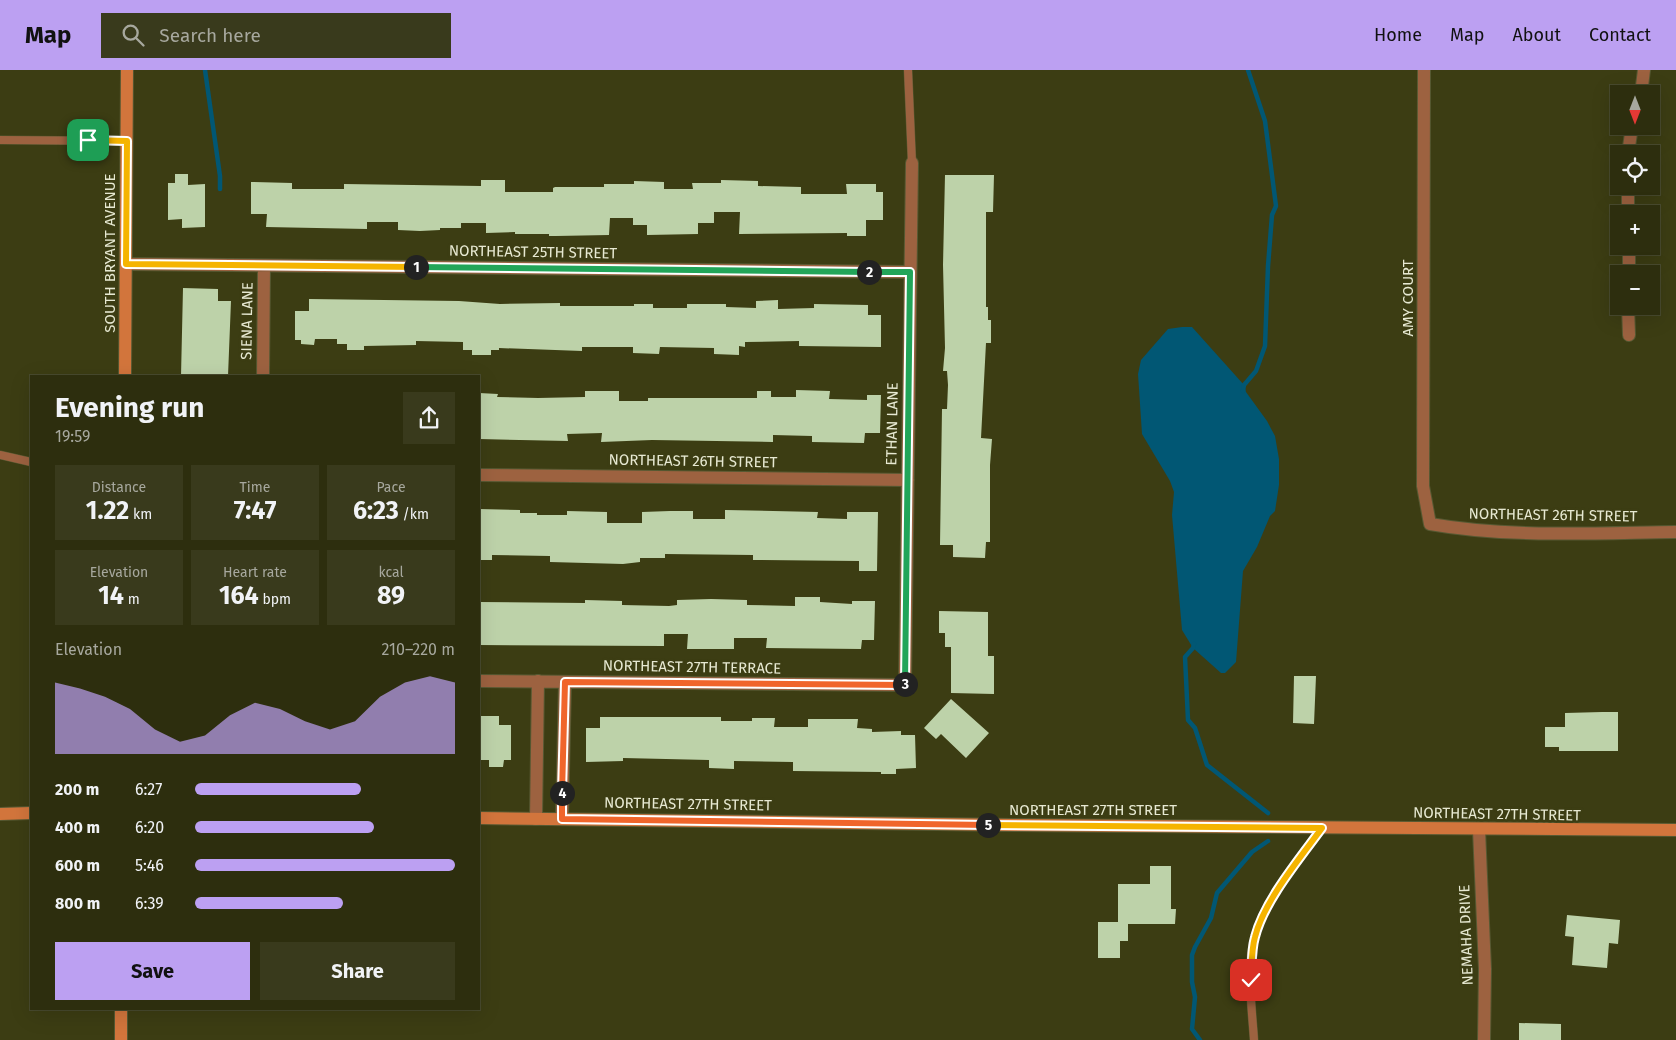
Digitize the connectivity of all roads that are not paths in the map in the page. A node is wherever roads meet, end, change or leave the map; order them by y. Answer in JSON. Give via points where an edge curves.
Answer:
{"nodes":[{"id":1,"x":127,"y":70,"type":"edge"},
{"id":2,"x":908,"y":70,"type":"edge"},
{"id":3,"x":1424,"y":70,"type":"edge"},
{"id":4,"x":1644,"y":70,"type":"edge"},
{"id":5,"x":1642,"y":85,"type":"edge"},
{"id":6,"x":0,"y":140,"type":"edge"},
{"id":7,"x":127,"y":141,"type":"junction"},
{"id":8,"x":912,"y":163,"type":"joint"},
{"id":9,"x":126,"y":264,"type":"junction"},
{"id":10,"x":264,"y":266,"type":"junction"},
{"id":11,"x":910,"y":272,"type":"junction"},
{"id":12,"x":1628,"y":315,"type":"edge"},
{"id":13,"x":1629,"y":335,"type":"dead end"},
{"id":14,"x":125,"y":375,"type":"edge"},
{"id":15,"x":263,"y":375,"type":"edge"},
{"id":16,"x":0,"y":455,"type":"edge"},
{"id":17,"x":30,"y":462,"type":"edge"},
{"id":18,"x":480,"y":475,"type":"edge"},
{"id":19,"x":908,"y":480,"type":"junction"},
{"id":20,"x":1430,"y":524,"type":"joint"},
{"id":21,"x":1676,"y":532,"type":"edge"},
{"id":22,"x":480,"y":681,"type":"edge"},
{"id":23,"x":538,"y":681,"type":"junction"},
{"id":24,"x":565,"y":682,"type":"junction"},
{"id":25,"x":905,"y":685,"type":"joint"},
{"id":26,"x":30,"y":813,"type":"edge"},
{"id":27,"x":0,"y":814,"type":"edge"},
{"id":28,"x":480,"y":818,"type":"edge"},
{"id":29,"x":536,"y":818,"type":"junction"},
{"id":30,"x":562,"y":819,"type":"junction"},
{"id":31,"x":1322,"y":828,"type":"junction"},
{"id":32,"x":1479,"y":830,"type":"junction"},
{"id":33,"x":1676,"y":830,"type":"edge"},
{"id":34,"x":121,"y":1010,"type":"edge"},
{"id":35,"x":121,"y":1040,"type":"edge"},
{"id":36,"x":1254,"y":1040,"type":"edge"},
{"id":37,"x":1484,"y":1040,"type":"edge"}],
"edges":[{"from":1,"to":7,"type":"street","name":"SOUTH BRYANT AVENUE"},
{"from":2,"to":8,"type":"lane"},
{"from":3,"to":20,"type":"street","name":"AMY COURT","via":[[1423,486]]},
{"from":4,"to":5,"type":"street"},
{"from":6,"to":7,"type":"lane"},
{"from":7,"to":9,"type":"street","name":"SOUTH BRYANT AVENUE"},
{"from":8,"to":11,"type":"street","name":"ETHAN LANE"},
{"from":9,"to":10,"type":"street","name":"NORTHEAST 25TH STREET"},
{"from":9,"to":14,"type":"street","name":"SOUTH BRYANT AVENUE"},
{"from":10,"to":11,"type":"street","name":"NORTHEAST 25TH STREET"},
{"from":10,"to":15,"type":"street","name":"SIENA LANE"},
{"from":11,"to":19,"type":"street","name":"ETHAN LANE"},
{"from":12,"to":13,"type":"street"},
{"from":16,"to":17,"type":"lane"},
{"from":18,"to":19,"type":"street","name":"NORTHEAST 26TH STREET"},
{"from":19,"to":25,"type":"street","name":"ETHAN LANE"},
{"from":20,"to":21,"type":"street","name":"NORTHEAST 26TH STREET","via":[[1499,532]]},
{"from":22,"to":23,"type":"street","name":"NORTHEAST 27TH TERRACE"},
{"from":23,"to":24,"type":"street","name":"NORTHEAST 27TH TERRACE"},
{"from":23,"to":29,"type":"street"},
{"from":24,"to":25,"type":"street","name":"NORTHEAST 27TH TERRACE"},
{"from":24,"to":30,"type":"street"},
{"from":26,"to":27,"type":"street"},
{"from":28,"to":29,"type":"street","name":"NORTHEAST 27TH STREET"},
{"from":29,"to":30,"type":"street","name":"NORTHEAST 27TH STREET"},
{"from":30,"to":31,"type":"street","name":"NORTHEAST 27TH STREET"},
{"from":31,"to":32,"type":"street","name":"NORTHEAST 27TH STREET"},
{"from":31,"to":36,"type":"lane","via":[[1273,898],[1255,936],[1251,980]]},
{"from":32,"to":33,"type":"street","name":"NORTHEAST 27TH STREET"},
{"from":32,"to":37,"type":"street","name":"NEMAHA DRIVE"},
{"from":34,"to":35,"type":"street"}]}
